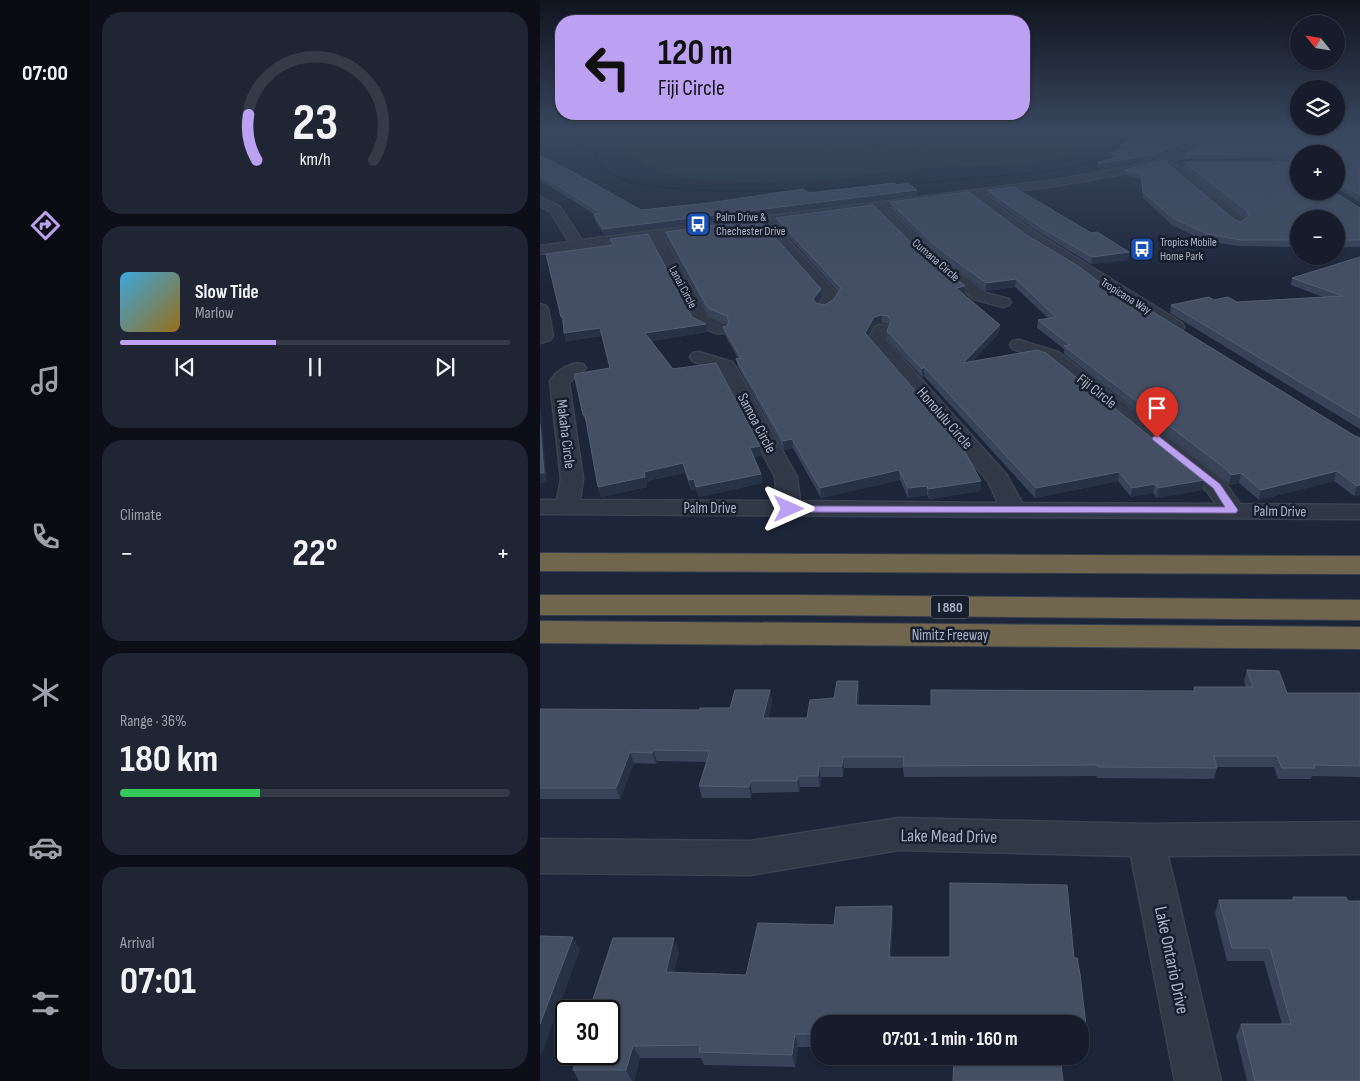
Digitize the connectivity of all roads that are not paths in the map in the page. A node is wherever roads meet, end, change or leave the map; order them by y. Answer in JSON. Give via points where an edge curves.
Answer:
{"nodes":[{"id":1,"x":1058,"y":182,"type":"edge"},
{"id":2,"x":1197,"y":182,"type":"edge"},
{"id":3,"x":972,"y":193,"type":"junction"},
{"id":4,"x":541,"y":202,"type":"edge"},
{"id":5,"x":877,"y":205,"type":"junction"},
{"id":6,"x":765,"y":221,"type":"junction"},
{"id":7,"x":1240,"y":222,"type":"edge"},
{"id":8,"x":656,"y":235,"type":"junction"},
{"id":9,"x":578,"y":245,"type":"junction"},
{"id":10,"x":540,"y":250,"type":"edge"},
{"id":11,"x":1003,"y":302,"type":"dead end"},
{"id":12,"x":824,"y":307,"type":"edge"},
{"id":13,"x":540,"y":309,"type":"edge"},
{"id":14,"x":721,"y":329,"type":"dead end"},
{"id":15,"x":882,"y":330,"type":"dead end"},
{"id":16,"x":1186,"y":333,"type":"edge"},
{"id":17,"x":540,"y":338,"type":"edge"},
{"id":18,"x":1018,"y":345,"type":"dead end"},
{"id":19,"x":699,"y":357,"type":"dead end"},
{"id":20,"x":576,"y":368,"type":"dead end"},
{"id":21,"x":540,"y":507,"type":"edge"},
{"id":22,"x":567,"y":507,"type":"junction"},
{"id":23,"x":789,"y":509,"type":"junction"},
{"id":24,"x":1232,"y":510,"type":"junction"},
{"id":25,"x":1014,"y":511,"type":"junction"},
{"id":26,"x":1360,"y":512,"type":"edge"},
{"id":27,"x":540,"y":562,"type":"edge"},
{"id":28,"x":1360,"y":566,"type":"edge"},
{"id":29,"x":540,"y":605,"type":"edge"},
{"id":30,"x":1360,"y":610,"type":"edge"},
{"id":31,"x":540,"y":632,"type":"edge"},
{"id":32,"x":1360,"y":638,"type":"edge"},
{"id":33,"x":1360,"y":838,"type":"edge"},
{"id":34,"x":1146,"y":840,"type":"junction"},
{"id":35,"x":540,"y":856,"type":"edge"},
{"id":36,"x":1198,"y":1081,"type":"edge"}],
"edges":[{"from":1,"to":3,"type":"street"},
{"from":2,"to":7,"type":"street"},
{"from":3,"to":5,"type":"street"},
{"from":3,"to":16,"type":"street","name":"Tropicana Way","via":[[1030,236]]},
{"from":4,"to":9,"type":"street","via":[[556,210]]},
{"from":5,"to":6,"type":"street"},
{"from":5,"to":11,"type":"street","name":"Cumana Circle","via":[[927,255],[980,296]]},
{"from":6,"to":8,"type":"street"},
{"from":6,"to":12,"type":"street","via":[[832,297]]},
{"from":8,"to":9,"type":"street"},
{"from":8,"to":14,"type":"street","name":"Lanai Circle","via":[[701,320]]},
{"from":9,"to":10,"type":"street"},
{"from":13,"to":17,"type":"street","via":[[544,336]]},
{"from":15,"to":25,"type":"street","name":"Honolulu Circle","via":[[876,340],[998,479]]},
{"from":18,"to":24,"type":"street","name":"Fiji Circle","via":[[1052,356],[1216,486]]},
{"from":19,"to":23,"type":"street","name":"Samoa Circle","via":[[726,366],[786,477]]},
{"from":20,"to":22,"type":"street","name":"Makaha Circle","via":[[559,381],[572,479]]},
{"from":21,"to":22,"type":"street","name":"Palm Drive"},
{"from":22,"to":23,"type":"street","name":"Palm Drive"},
{"from":23,"to":25,"type":"street","name":"Palm Drive"},
{"from":24,"to":25,"type":"street","name":"Palm Drive"},
{"from":24,"to":26,"type":"street","name":"Palm Drive"},
{"from":27,"to":28,"type":"highway"},
{"from":29,"to":30,"type":"highway","number":"I 880"},
{"from":31,"to":32,"type":"highway","name":"Nimitz Freeway","number":"I 880"},
{"from":33,"to":34,"type":"street","name":"Lake Mead Drive"},
{"from":34,"to":35,"type":"street","name":"Lake Mead Drive","via":[[900,834],[750,858]]},
{"from":34,"to":36,"type":"street","name":"Lake Ontario Drive"}]}
